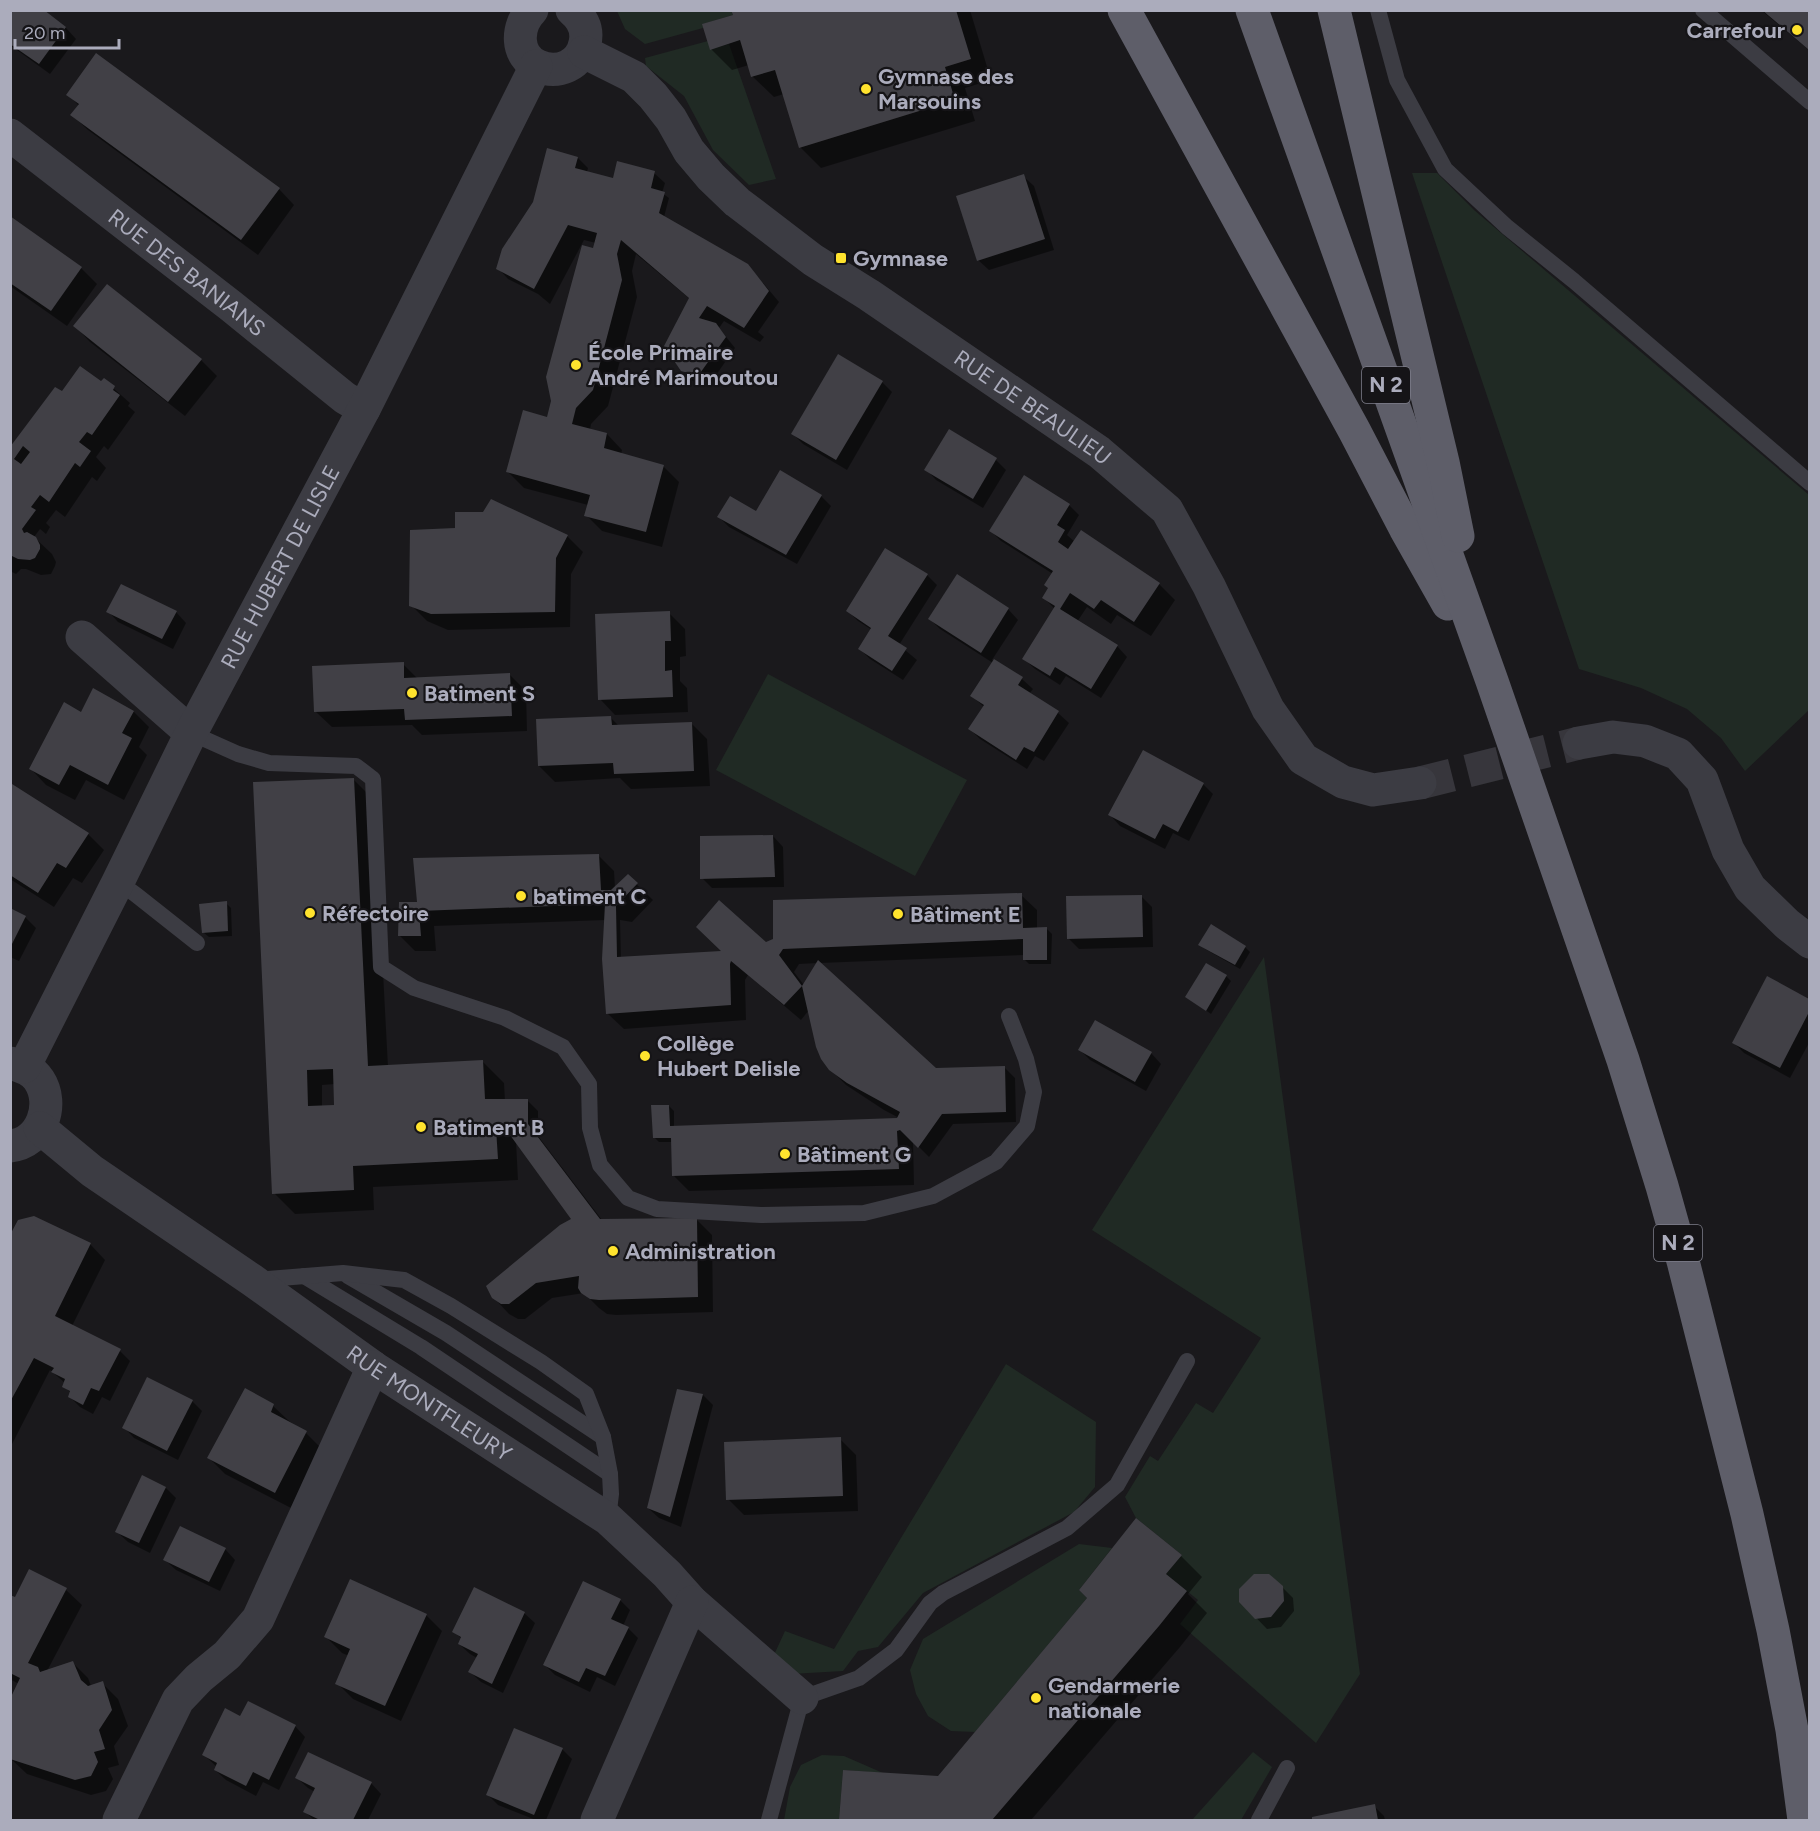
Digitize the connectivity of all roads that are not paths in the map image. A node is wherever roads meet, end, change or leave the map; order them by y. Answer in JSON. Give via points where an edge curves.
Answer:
{"nodes":[{"id":1,"x":572,"y":10,"type":"edge"},
{"id":2,"x":1124,"y":10,"type":"edge"},
{"id":3,"x":1252,"y":10,"type":"edge"},
{"id":4,"x":1334,"y":10,"type":"edge"},
{"id":5,"x":1378,"y":10,"type":"edge"},
{"id":6,"x":1703,"y":10,"type":"edge"},
{"id":7,"x":530,"y":11,"type":"edge"},
{"id":8,"x":584,"y":52,"type":"junction"},
{"id":9,"x":536,"y":66,"type":"junction"},
{"id":10,"x":1809,"y":102,"type":"edge"},
{"id":11,"x":10,"y":135,"type":"edge"},
{"id":12,"x":364,"y":410,"type":"junction"},
{"id":13,"x":1809,"y":483,"type":"edge"},
{"id":14,"x":82,"y":637,"type":"dead end"},
{"id":15,"x":1492,"y":681,"type":"junction"},
{"id":16,"x":191,"y":733,"type":"junction"},
{"id":17,"x":1579,"y":743,"type":"tunnel mouth"},
{"id":18,"x":1420,"y":783,"type":"tunnel mouth"},
{"id":19,"x":118,"y":882,"type":"junction"},
{"id":20,"x":1809,"y":942,"type":"edge"},
{"id":21,"x":197,"y":943,"type":"dead end"},
{"id":22,"x":1009,"y":1016,"type":"dead end"},
{"id":23,"x":17,"y":1065,"type":"edge"},
{"id":24,"x":40,"y":1128,"type":"junction"},
{"id":25,"x":10,"y":1146,"type":"edge"},
{"id":26,"x":343,"y":1273,"type":"junction"},
{"id":27,"x":304,"y":1276,"type":"junction"},
{"id":28,"x":252,"y":1280,"type":"junction"},
{"id":29,"x":1187,"y":1361,"type":"dead end"},
{"id":30,"x":373,"y":1367,"type":"junction"},
{"id":31,"x":603,"y":1437,"type":"junction"},
{"id":32,"x":610,"y":1474,"type":"junction"},
{"id":33,"x":608,"y":1519,"type":"junction"},
{"id":34,"x":692,"y":1602,"type":"junction"},
{"id":35,"x":802,"y":1698,"type":"junction"},
{"id":36,"x":1287,"y":1768,"type":"dead end"},
{"id":37,"x":118,"y":1821,"type":"edge"},
{"id":38,"x":597,"y":1821,"type":"edge"},
{"id":39,"x":769,"y":1821,"type":"edge"},
{"id":40,"x":1259,"y":1821,"type":"edge"},
{"id":41,"x":1804,"y":1821,"type":"edge"}],
"edges":[{"from":1,"to":8,"type":"street","via":[[580,17],[587,34]]},
{"from":2,"to":15,"type":"highway"},
{"from":3,"to":15,"type":"highway","number":"N 2"},
{"from":4,"to":15,"type":"highway"},
{"from":5,"to":13,"type":"lane","via":[[1397,80],[1445,168],[1507,227]]},
{"from":6,"to":10,"type":"lane"},
{"from":7,"to":9,"type":"street","via":[[521,25],[519,41]]},
{"from":8,"to":9,"type":"street","via":[[571,65],[554,70]]},
{"from":8,"to":18,"type":"street","name":"RUE DE BEAULIEU","via":[[634,77],[671,119],[689,151],[737,202],[813,260],[1099,452],[1167,510],[1209,585],[1268,709],[1303,759],[1342,782],[1373,790]]},
{"from":9,"to":12,"type":"street","name":"RUE HUBERT DE LISLE"},
{"from":11,"to":12,"type":"street","name":"RUE DES BANIANS"},
{"from":12,"to":16,"type":"street","name":"RUE HUBERT DE LISLE"},
{"from":14,"to":16,"type":"street"},
{"from":15,"to":41,"type":"highway","number":"N 2","via":[[1623,1060],[1683,1261],[1773,1630]]},
{"from":16,"to":19,"type":"street","name":"RUE HUBERT DE LISLE"},
{"from":16,"to":22,"type":"lane","via":[[269,763],[356,766],[373,779],[381,967],[414,988],[505,1018],[563,1047],[589,1083],[590,1128],[600,1165],[628,1198],[657,1209],[761,1215],[864,1213],[933,1196],[996,1162],[1027,1126],[1034,1092]]},
{"from":17,"to":20,"type":"street","via":[[1613,737],[1646,741],[1678,754],[1702,780],[1728,850],[1750,888]]},
{"from":19,"to":21,"type":"lane"},
{"from":19,"to":23,"type":"street","name":"RUE HUBERT DE LISLE"},
{"from":23,"to":24,"type":"street","via":[[38,1078],[45,1094],[46,1112]]},
{"from":24,"to":25,"type":"street","via":[[29,1139]]},
{"from":24,"to":28,"type":"street","name":"RUE MONTFLEURY","via":[[92,1171]]},
{"from":26,"to":27,"type":"lane"},
{"from":26,"to":31,"type":"lane","via":[[446,1333]]},
{"from":26,"to":31,"type":"lane","via":[[404,1280],[541,1362],[586,1394]]},
{"from":27,"to":28,"type":"lane"},
{"from":27,"to":32,"type":"lane","via":[[421,1347]]},
{"from":28,"to":30,"type":"street","name":"RUE MONTFLEURY"},
{"from":29,"to":35,"type":"lane","via":[[1116,1485],[1067,1528],[943,1593],[930,1603],[896,1650],[859,1678]]},
{"from":30,"to":33,"type":"street","name":"RUE MONTFLEURY"},
{"from":30,"to":37,"type":"street","via":[[258,1619],[227,1655],[178,1700]]},
{"from":31,"to":32,"type":"lane"},
{"from":32,"to":33,"type":"lane"},
{"from":33,"to":34,"type":"street","name":"RUE MONTFLEURY","via":[[668,1574]]},
{"from":34,"to":35,"type":"street","name":"RUE MONTFLEURY"},
{"from":34,"to":38,"type":"street"},
{"from":35,"to":39,"type":"lane"},
{"from":36,"to":40,"type":"lane"}]}
